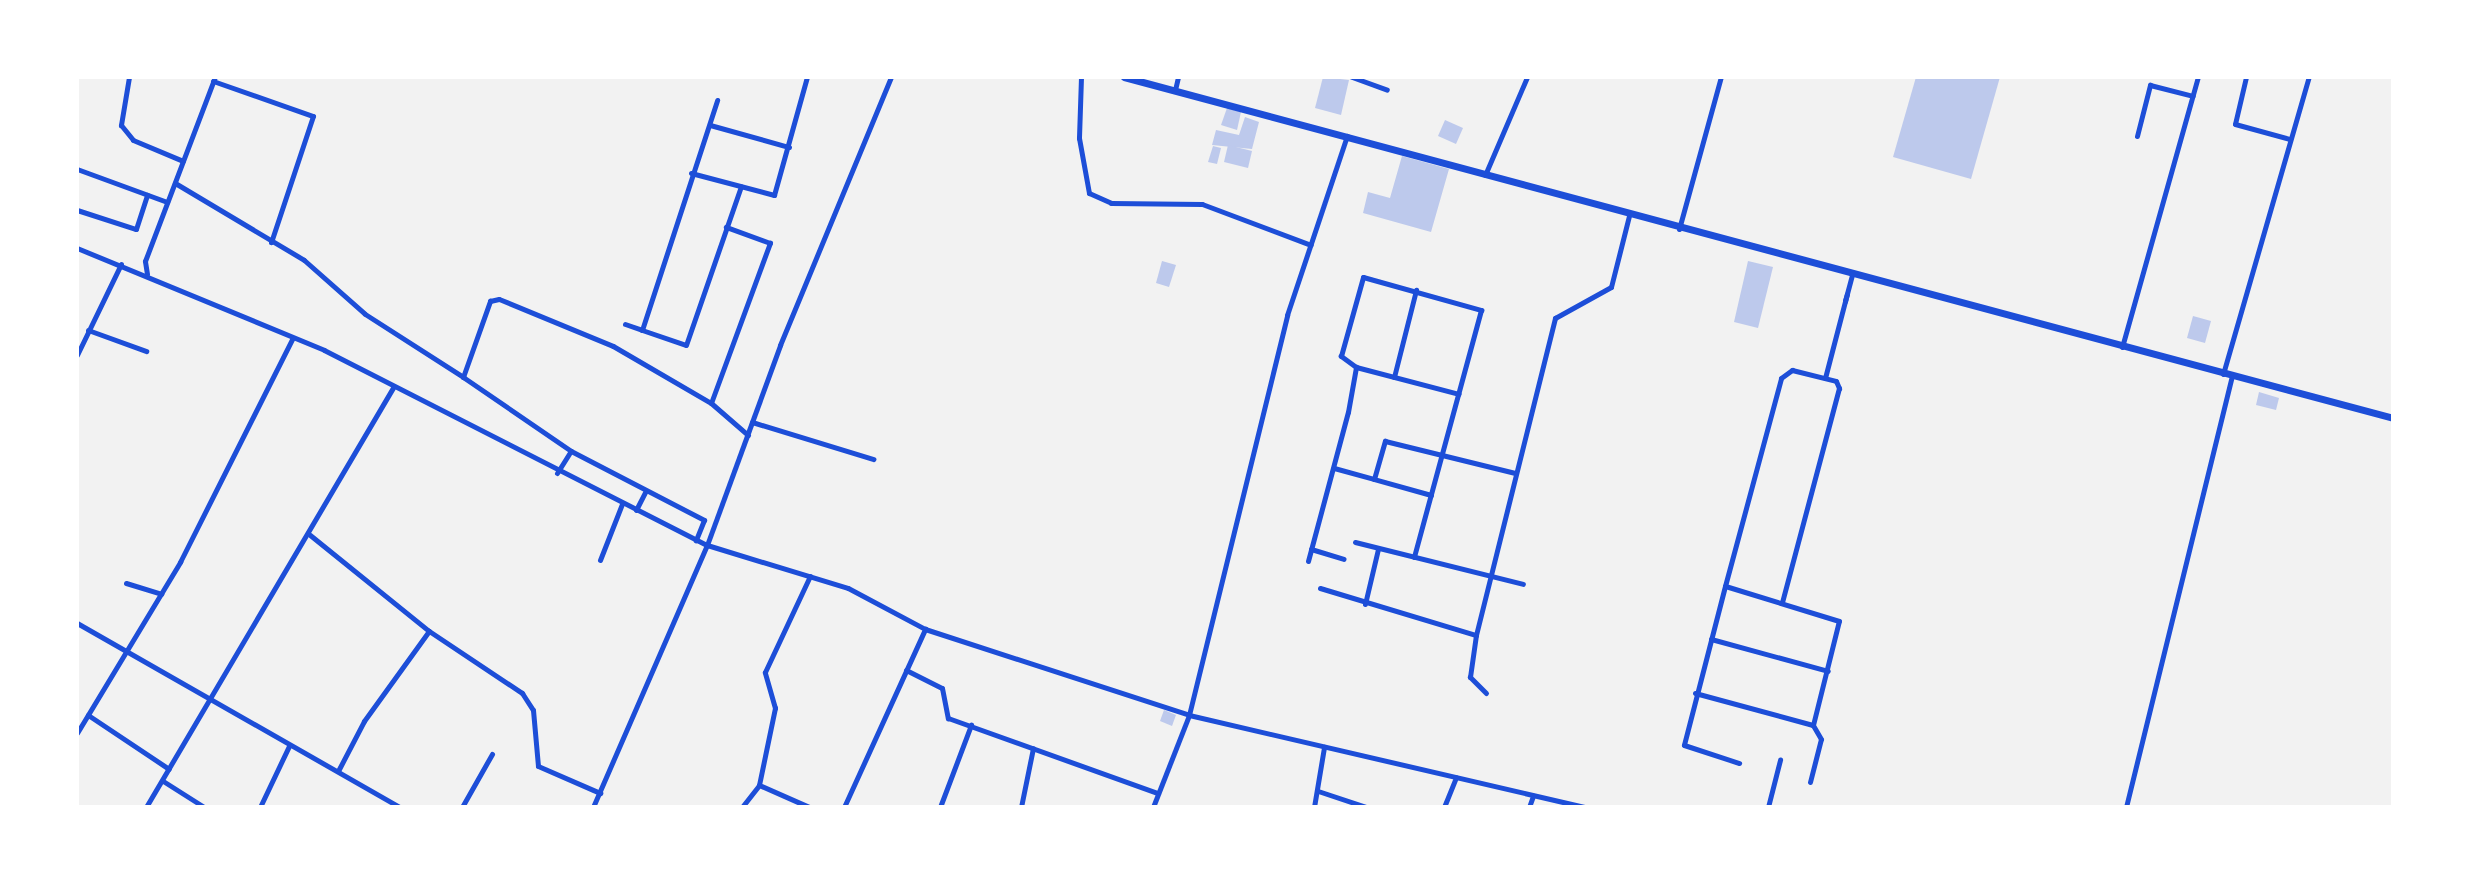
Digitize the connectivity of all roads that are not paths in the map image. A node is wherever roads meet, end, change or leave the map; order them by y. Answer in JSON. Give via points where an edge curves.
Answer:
{"nodes":[{"id":1,"x":129,"y":77,"type":"edge"},
{"id":2,"x":807,"y":77,"type":"edge"},
{"id":3,"x":891,"y":77,"type":"edge"},
{"id":4,"x":1081,"y":77,"type":"edge"},
{"id":5,"x":1124,"y":77,"type":"edge"},
{"id":6,"x":1178,"y":77,"type":"edge"},
{"id":7,"x":1352,"y":77,"type":"edge"},
{"id":8,"x":1527,"y":77,"type":"edge"},
{"id":9,"x":1721,"y":77,"type":"edge"},
{"id":10,"x":2152,"y":77,"type":"edge"},
{"id":11,"x":2198,"y":77,"type":"edge"},
{"id":12,"x":2246,"y":77,"type":"edge"},
{"id":13,"x":2309,"y":77,"type":"edge"},
{"id":14,"x":214,"y":79,"type":"edge"},
{"id":15,"x":2150,"y":85,"type":"junction"},
{"id":16,"x":1175,"y":90,"type":"junction"},
{"id":17,"x":1387,"y":90,"type":"dead end"},
{"id":18,"x":2193,"y":96,"type":"junction"},
{"id":19,"x":717,"y":100,"type":"dead end"},
{"id":20,"x":710,"y":125,"type":"junction"},
{"id":21,"x":1347,"y":136,"type":"junction"},
{"id":22,"x":2137,"y":136,"type":"dead end"},
{"id":23,"x":2290,"y":139,"type":"junction"},
{"id":24,"x":789,"y":147,"type":"junction"},
{"id":25,"x":183,"y":160,"type":"junction"},
{"id":26,"x":77,"y":169,"type":"edge"},
{"id":27,"x":691,"y":173,"type":"junction"},
{"id":28,"x":1485,"y":175,"type":"junction"},
{"id":29,"x":175,"y":183,"type":"junction"},
{"id":30,"x":741,"y":186,"type":"junction"},
{"id":31,"x":147,"y":195,"type":"junction"},
{"id":32,"x":167,"y":202,"type":"junction"},
{"id":33,"x":77,"y":210,"type":"edge"},
{"id":34,"x":1629,"y":216,"type":"junction"},
{"id":35,"x":726,"y":227,"type":"junction"},
{"id":36,"x":1679,"y":229,"type":"junction"},
{"id":37,"x":271,"y":242,"type":"junction"},
{"id":38,"x":1311,"y":245,"type":"junction"},
{"id":39,"x":77,"y":248,"type":"edge"},
{"id":40,"x":145,"y":261,"type":"junction"},
{"id":41,"x":124,"y":265,"type":"junction"},
{"id":42,"x":147,"y":275,"type":"junction"},
{"id":43,"x":1852,"y":275,"type":"junction"},
{"id":44,"x":1416,"y":290,"type":"junction"},
{"id":45,"x":625,"y":324,"type":"dead end"},
{"id":46,"x":88,"y":330,"type":"junction"},
{"id":47,"x":642,"y":330,"type":"junction"},
{"id":48,"x":292,"y":339,"type":"junction"},
{"id":49,"x":80,"y":341,"type":"edge"},
{"id":50,"x":2122,"y":347,"type":"junction"},
{"id":51,"x":146,"y":351,"type":"dead end"},
{"id":52,"x":77,"y":355,"type":"edge"},
{"id":53,"x":1356,"y":367,"type":"junction"},
{"id":54,"x":2228,"y":375,"type":"junction"},
{"id":55,"x":463,"y":377,"type":"junction"},
{"id":56,"x":1394,"y":377,"type":"junction"},
{"id":57,"x":1825,"y":378,"type":"junction"},
{"id":58,"x":393,"y":387,"type":"junction"},
{"id":59,"x":1459,"y":394,"type":"junction"},
{"id":60,"x":711,"y":403,"type":"junction"},
{"id":61,"x":2393,"y":418,"type":"edge"},
{"id":62,"x":752,"y":422,"type":"junction"},
{"id":63,"x":748,"y":435,"type":"junction"},
{"id":64,"x":571,"y":450,"type":"junction"},
{"id":65,"x":1443,"y":453,"type":"junction"},
{"id":66,"x":873,"y":459,"type":"dead end"},
{"id":67,"x":1334,"y":468,"type":"junction"},
{"id":68,"x":557,"y":473,"type":"junction"},
{"id":69,"x":1516,"y":473,"type":"junction"},
{"id":70,"x":1374,"y":479,"type":"junction"},
{"id":71,"x":645,"y":492,"type":"junction"},
{"id":72,"x":1431,"y":495,"type":"junction"},
{"id":73,"x":622,"y":504,"type":"junction"},
{"id":74,"x":636,"y":510,"type":"junction"},
{"id":75,"x":310,"y":535,"type":"junction"},
{"id":76,"x":696,"y":540,"type":"junction"},
{"id":77,"x":1355,"y":542,"type":"dead end"},
{"id":78,"x":707,"y":545,"type":"junction"},
{"id":79,"x":1311,"y":549,"type":"junction"},
{"id":80,"x":1378,"y":549,"type":"junction"},
{"id":81,"x":1414,"y":557,"type":"junction"},
{"id":82,"x":1344,"y":559,"type":"dead end"},
{"id":83,"x":600,"y":560,"type":"dead end"},
{"id":84,"x":1308,"y":561,"type":"dead end"},
{"id":85,"x":810,"y":576,"type":"junction"},
{"id":86,"x":1489,"y":576,"type":"junction"},
{"id":87,"x":126,"y":583,"type":"dead end"},
{"id":88,"x":1523,"y":584,"type":"dead end"},
{"id":89,"x":1725,"y":586,"type":"junction"},
{"id":90,"x":1320,"y":588,"type":"dead end"},
{"id":91,"x":161,"y":594,"type":"junction"},
{"id":92,"x":1782,"y":602,"type":"junction"},
{"id":93,"x":1365,"y":604,"type":"junction"},
{"id":94,"x":77,"y":623,"type":"edge"},
{"id":95,"x":925,"y":629,"type":"junction"},
{"id":96,"x":429,"y":631,"type":"junction"},
{"id":97,"x":1476,"y":635,"type":"junction"},
{"id":98,"x":1711,"y":639,"type":"junction"},
{"id":99,"x":128,"y":651,"type":"junction"},
{"id":100,"x":906,"y":670,"type":"junction"},
{"id":101,"x":1828,"y":671,"type":"junction"},
{"id":102,"x":1486,"y":693,"type":"dead end"},
{"id":103,"x":1695,"y":693,"type":"junction"},
{"id":104,"x":210,"y":699,"type":"junction"},
{"id":105,"x":88,"y":715,"type":"junction"},
{"id":106,"x":1189,"y":715,"type":"junction"},
{"id":107,"x":971,"y":725,"type":"junction"},
{"id":108,"x":1813,"y":725,"type":"junction"},
{"id":109,"x":77,"y":733,"type":"edge"},
{"id":110,"x":289,"y":746,"type":"junction"},
{"id":111,"x":1324,"y":747,"type":"junction"},
{"id":112,"x":1033,"y":748,"type":"junction"},
{"id":113,"x":492,"y":754,"type":"dead end"},
{"id":114,"x":1780,"y":760,"type":"dead end"},
{"id":115,"x":1740,"y":763,"type":"dead end"},
{"id":116,"x":169,"y":769,"type":"junction"},
{"id":117,"x":338,"y":771,"type":"junction"},
{"id":118,"x":1456,"y":777,"type":"junction"},
{"id":119,"x":163,"y":781,"type":"junction"},
{"id":120,"x":1810,"y":782,"type":"dead end"},
{"id":121,"x":759,"y":785,"type":"junction"},
{"id":122,"x":1318,"y":791,"type":"junction"},
{"id":123,"x":600,"y":793,"type":"junction"},
{"id":124,"x":1157,"y":793,"type":"junction"},
{"id":125,"x":1532,"y":796,"type":"junction"},
{"id":126,"x":384,"y":798,"type":"junction"},
{"id":127,"x":146,"y":807,"type":"edge"},
{"id":128,"x":204,"y":807,"type":"edge"},
{"id":129,"x":260,"y":807,"type":"edge"},
{"id":130,"x":380,"y":807,"type":"edge"},
{"id":131,"x":399,"y":807,"type":"edge"},
{"id":132,"x":462,"y":807,"type":"edge"},
{"id":133,"x":593,"y":807,"type":"edge"},
{"id":134,"x":742,"y":807,"type":"edge"},
{"id":135,"x":809,"y":807,"type":"edge"},
{"id":136,"x":844,"y":807,"type":"edge"},
{"id":137,"x":940,"y":807,"type":"edge"},
{"id":138,"x":1021,"y":807,"type":"edge"},
{"id":139,"x":1153,"y":807,"type":"edge"},
{"id":140,"x":1314,"y":807,"type":"edge"},
{"id":141,"x":1366,"y":807,"type":"edge"},
{"id":142,"x":1444,"y":807,"type":"edge"},
{"id":143,"x":1529,"y":807,"type":"edge"},
{"id":144,"x":1586,"y":807,"type":"edge"},
{"id":145,"x":1768,"y":807,"type":"edge"},
{"id":146,"x":2126,"y":807,"type":"edge"}],
"edges":[{"from":1,"to":25,"type":"street","via":[[121,125],[133,140]]},
{"from":2,"to":24,"type":"street"},
{"from":3,"to":62,"type":"street"},
{"from":4,"to":38,"type":"street","via":[[1079,138],[1089,193],[1111,202],[1223,209]]},
{"from":5,"to":16,"type":"main road"},
{"from":6,"to":16,"type":"street"},
{"from":7,"to":17,"type":"street"},
{"from":8,"to":28,"type":"street"},
{"from":9,"to":36,"type":"street"},
{"from":10,"to":15,"type":"street"},
{"from":11,"to":18,"type":"street"},
{"from":12,"to":23,"type":"street","via":[[2235,124]]},
{"from":13,"to":23,"type":"street"},
{"from":14,"to":25,"type":"street"},
{"from":14,"to":37,"type":"street","via":[[313,116]]},
{"from":15,"to":18,"type":"street"},
{"from":15,"to":22,"type":"street"},
{"from":16,"to":21,"type":"main road"},
{"from":18,"to":50,"type":"street"},
{"from":19,"to":20,"type":"street"},
{"from":20,"to":24,"type":"street"},
{"from":20,"to":27,"type":"street"},
{"from":21,"to":28,"type":"main road"},
{"from":21,"to":38,"type":"street"},
{"from":23,"to":54,"type":"street"},
{"from":24,"to":30,"type":"street","via":[[774,195]]},
{"from":25,"to":29,"type":"street"},
{"from":26,"to":31,"type":"street"},
{"from":27,"to":30,"type":"street"},
{"from":27,"to":47,"type":"street"},
{"from":28,"to":34,"type":"main road"},
{"from":29,"to":32,"type":"street"},
{"from":29,"to":37,"type":"street"},
{"from":30,"to":35,"type":"street"},
{"from":31,"to":32,"type":"street"},
{"from":31,"to":33,"type":"street","via":[[135,229]]},
{"from":32,"to":40,"type":"street"},
{"from":34,"to":36,"type":"main road"},
{"from":34,"to":69,"type":"street","via":[[1611,287],[1556,318]]},
{"from":35,"to":47,"type":"street","via":[[687,345]]},
{"from":35,"to":60,"type":"street","via":[[769,243]]},
{"from":36,"to":43,"type":"main road"},
{"from":37,"to":55,"type":"street"},
{"from":38,"to":106,"type":"street","via":[[1287,314]]},
{"from":39,"to":41,"type":"street"},
{"from":40,"to":41,"type":"street"},
{"from":40,"to":42,"type":"street"},
{"from":41,"to":42,"type":"street"},
{"from":41,"to":46,"type":"street"},
{"from":42,"to":48,"type":"street"},
{"from":43,"to":50,"type":"main road"},
{"from":43,"to":57,"type":"street"},
{"from":44,"to":53,"type":"street","via":[[1362,278],[1341,356]]},
{"from":44,"to":56,"type":"street"},
{"from":44,"to":59,"type":"street","via":[[1481,310]]},
{"from":45,"to":47,"type":"street"},
{"from":46,"to":49,"type":"street"},
{"from":46,"to":51,"type":"street"},
{"from":48,"to":58,"type":"street"},
{"from":48,"to":91,"type":"street"},
{"from":49,"to":52,"type":"street"},
{"from":50,"to":54,"type":"main road"},
{"from":53,"to":56,"type":"street"},
{"from":53,"to":67,"type":"street"},
{"from":54,"to":61,"type":"main road"},
{"from":54,"to":146,"type":"street"},
{"from":55,"to":60,"type":"street","via":[[497,299],[613,346]]},
{"from":55,"to":64,"type":"street"},
{"from":56,"to":59,"type":"street"},
{"from":57,"to":89,"type":"street","via":[[1792,370],[1781,378]]},
{"from":57,"to":92,"type":"street","via":[[1839,388]]},
{"from":58,"to":68,"type":"street"},
{"from":58,"to":75,"type":"street"},
{"from":59,"to":65,"type":"street"},
{"from":60,"to":63,"type":"street"},
{"from":62,"to":63,"type":"street"},
{"from":62,"to":66,"type":"street"},
{"from":63,"to":78,"type":"street"},
{"from":64,"to":68,"type":"street"},
{"from":64,"to":71,"type":"street"},
{"from":65,"to":69,"type":"street"},
{"from":65,"to":70,"type":"street","via":[[1387,440]]},
{"from":65,"to":72,"type":"street"},
{"from":67,"to":70,"type":"street"},
{"from":67,"to":79,"type":"street"},
{"from":68,"to":73,"type":"street"},
{"from":69,"to":86,"type":"street"},
{"from":70,"to":72,"type":"street"},
{"from":71,"to":74,"type":"street"},
{"from":71,"to":76,"type":"street","via":[[704,520]]},
{"from":72,"to":81,"type":"street"},
{"from":73,"to":74,"type":"street"},
{"from":73,"to":83,"type":"street"},
{"from":74,"to":76,"type":"street"},
{"from":75,"to":96,"type":"street"},
{"from":75,"to":104,"type":"street"},
{"from":76,"to":78,"type":"street"},
{"from":77,"to":80,"type":"street"},
{"from":78,"to":85,"type":"street"},
{"from":78,"to":123,"type":"street"},
{"from":79,"to":82,"type":"street"},
{"from":79,"to":84,"type":"street"},
{"from":80,"to":81,"type":"street"},
{"from":80,"to":93,"type":"street"},
{"from":81,"to":86,"type":"street"},
{"from":85,"to":95,"type":"street"},
{"from":85,"to":121,"type":"street","via":[[764,677],[775,708]]},
{"from":86,"to":88,"type":"street"},
{"from":86,"to":97,"type":"street"},
{"from":87,"to":91,"type":"street"},
{"from":89,"to":92,"type":"street"},
{"from":89,"to":98,"type":"street"},
{"from":90,"to":93,"type":"street"},
{"from":91,"to":99,"type":"street"},
{"from":92,"to":101,"type":"street","via":[[1839,621]]},
{"from":93,"to":97,"type":"street"},
{"from":94,"to":99,"type":"street"},
{"from":95,"to":100,"type":"street"},
{"from":95,"to":106,"type":"street"},
{"from":96,"to":117,"type":"street","via":[[364,720]]},
{"from":96,"to":123,"type":"street","via":[[529,701],[538,766]]},
{"from":97,"to":102,"type":"street","via":[[1470,677]]},
{"from":98,"to":101,"type":"street"},
{"from":98,"to":103,"type":"street"},
{"from":99,"to":104,"type":"street"},
{"from":99,"to":105,"type":"street"},
{"from":100,"to":107,"type":"street","via":[[942,688],[948,718]]},
{"from":100,"to":136,"type":"street"},
{"from":101,"to":108,"type":"street"},
{"from":103,"to":108,"type":"street"},
{"from":103,"to":115,"type":"street","via":[[1684,745]]},
{"from":104,"to":110,"type":"street"},
{"from":104,"to":116,"type":"street"},
{"from":105,"to":109,"type":"street"},
{"from":105,"to":116,"type":"street"},
{"from":106,"to":111,"type":"street"},
{"from":106,"to":124,"type":"street"},
{"from":107,"to":112,"type":"street"},
{"from":107,"to":137,"type":"street"},
{"from":108,"to":120,"type":"street","via":[[1821,739]]},
{"from":110,"to":117,"type":"street"},
{"from":110,"to":129,"type":"street"},
{"from":111,"to":118,"type":"street"},
{"from":111,"to":122,"type":"street"},
{"from":112,"to":124,"type":"street"},
{"from":112,"to":138,"type":"street"},
{"from":113,"to":132,"type":"street"},
{"from":114,"to":145,"type":"street"},
{"from":116,"to":119,"type":"street"},
{"from":117,"to":126,"type":"street"},
{"from":118,"to":125,"type":"street"},
{"from":118,"to":142,"type":"street"},
{"from":119,"to":127,"type":"street"},
{"from":119,"to":128,"type":"street"},
{"from":121,"to":134,"type":"street"},
{"from":121,"to":135,"type":"street"},
{"from":122,"to":140,"type":"street"},
{"from":122,"to":141,"type":"street"},
{"from":123,"to":133,"type":"street"},
{"from":124,"to":139,"type":"street"},
{"from":125,"to":143,"type":"street"},
{"from":125,"to":144,"type":"street"},
{"from":126,"to":130,"type":"street"},
{"from":126,"to":131,"type":"street"}]}
